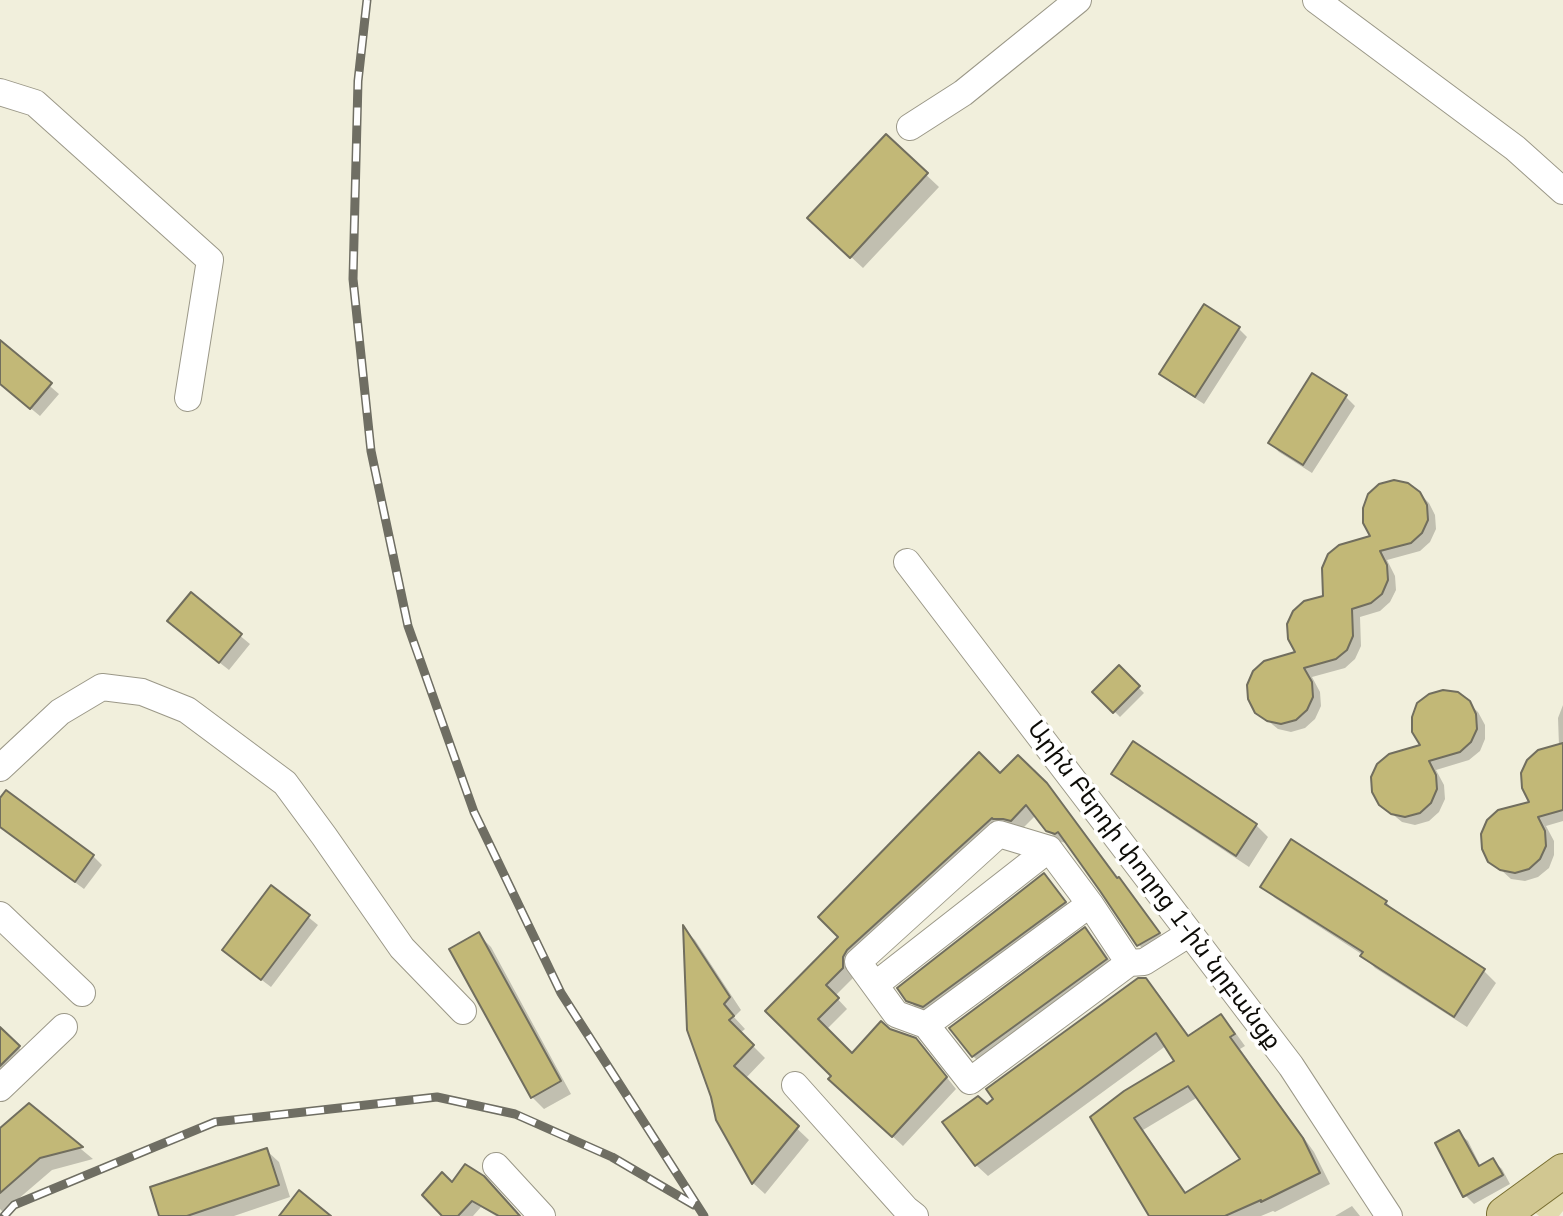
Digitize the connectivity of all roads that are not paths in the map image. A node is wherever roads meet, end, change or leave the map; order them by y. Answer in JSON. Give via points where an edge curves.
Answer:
{"nodes":[{"id":1,"x":1078,"y":0,"type":"edge"},
{"id":2,"x":1316,"y":0,"type":"edge"},
{"id":3,"x":0,"y":92,"type":"edge"},
{"id":4,"x":910,"y":127,"type":"dead end"},
{"id":5,"x":1563,"y":191,"type":"edge"},
{"id":6,"x":188,"y":398,"type":"dead end"},
{"id":7,"x":907,"y":562,"type":"dead end"},
{"id":8,"x":0,"y":768,"type":"edge"},
{"id":9,"x":1049,"y":849,"type":"junction"},
{"id":10,"x":1090,"y":904,"type":"junction"},
{"id":11,"x":0,"y":915,"type":"edge"},
{"id":12,"x":1190,"y":933,"type":"junction"},
{"id":13,"x":1129,"y":963,"type":"junction"},
{"id":14,"x":875,"y":985,"type":"junction"},
{"id":15,"x":82,"y":993,"type":"dead end"},
{"id":16,"x":463,"y":1011,"type":"dead end"},
{"id":17,"x":926,"y":1025,"type":"junction"},
{"id":18,"x":64,"y":1027,"type":"dead end"},
{"id":19,"x":795,"y":1085,"type":"dead end"},
{"id":20,"x":0,"y":1088,"type":"edge"},
{"id":21,"x":496,"y":1166,"type":"dead end"},
{"id":22,"x":1563,"y":1171,"type":"edge"},
{"id":23,"x":1502,"y":1215,"type":"edge"},
{"id":24,"x":542,"y":1216,"type":"edge"},
{"id":25,"x":915,"y":1216,"type":"edge"},
{"id":26,"x":1389,"y":1216,"type":"edge"}],
"edges":[{"from":1,"to":4,"type":"street","via":[[963,93]]},
{"from":2,"to":5,"type":"street","via":[[1515,148]]},
{"from":3,"to":6,"type":"street","via":[[35,103],[210,260]]},
{"from":7,"to":12,"type":"street","name":"Արին Բերդի փողոց 1-ին նրբանցք"},
{"from":8,"to":16,"type":"street","via":[[60,712],[102,687],[142,692],[187,710],[285,783],[402,948]]},
{"from":9,"to":10,"type":"street"},
{"from":9,"to":14,"type":"street"},
{"from":9,"to":14,"type":"street","via":[[999,834],[858,962]]},
{"from":10,"to":13,"type":"street"},
{"from":10,"to":17,"type":"street"},
{"from":11,"to":15,"type":"street"},
{"from":12,"to":13,"type":"street","via":[[1144,962]]},
{"from":12,"to":26,"type":"street","name":"Արին Բերդի փողոց 1-ին նրբանցք","via":[[1291,1066]]},
{"from":13,"to":17,"type":"street","via":[[970,1081]]},
{"from":14,"to":17,"type":"street","via":[[896,1014]]},
{"from":18,"to":20,"type":"street"},
{"from":19,"to":25,"type":"street"},
{"from":21,"to":24,"type":"street"},
{"from":22,"to":23,"type":"main road"}]}
